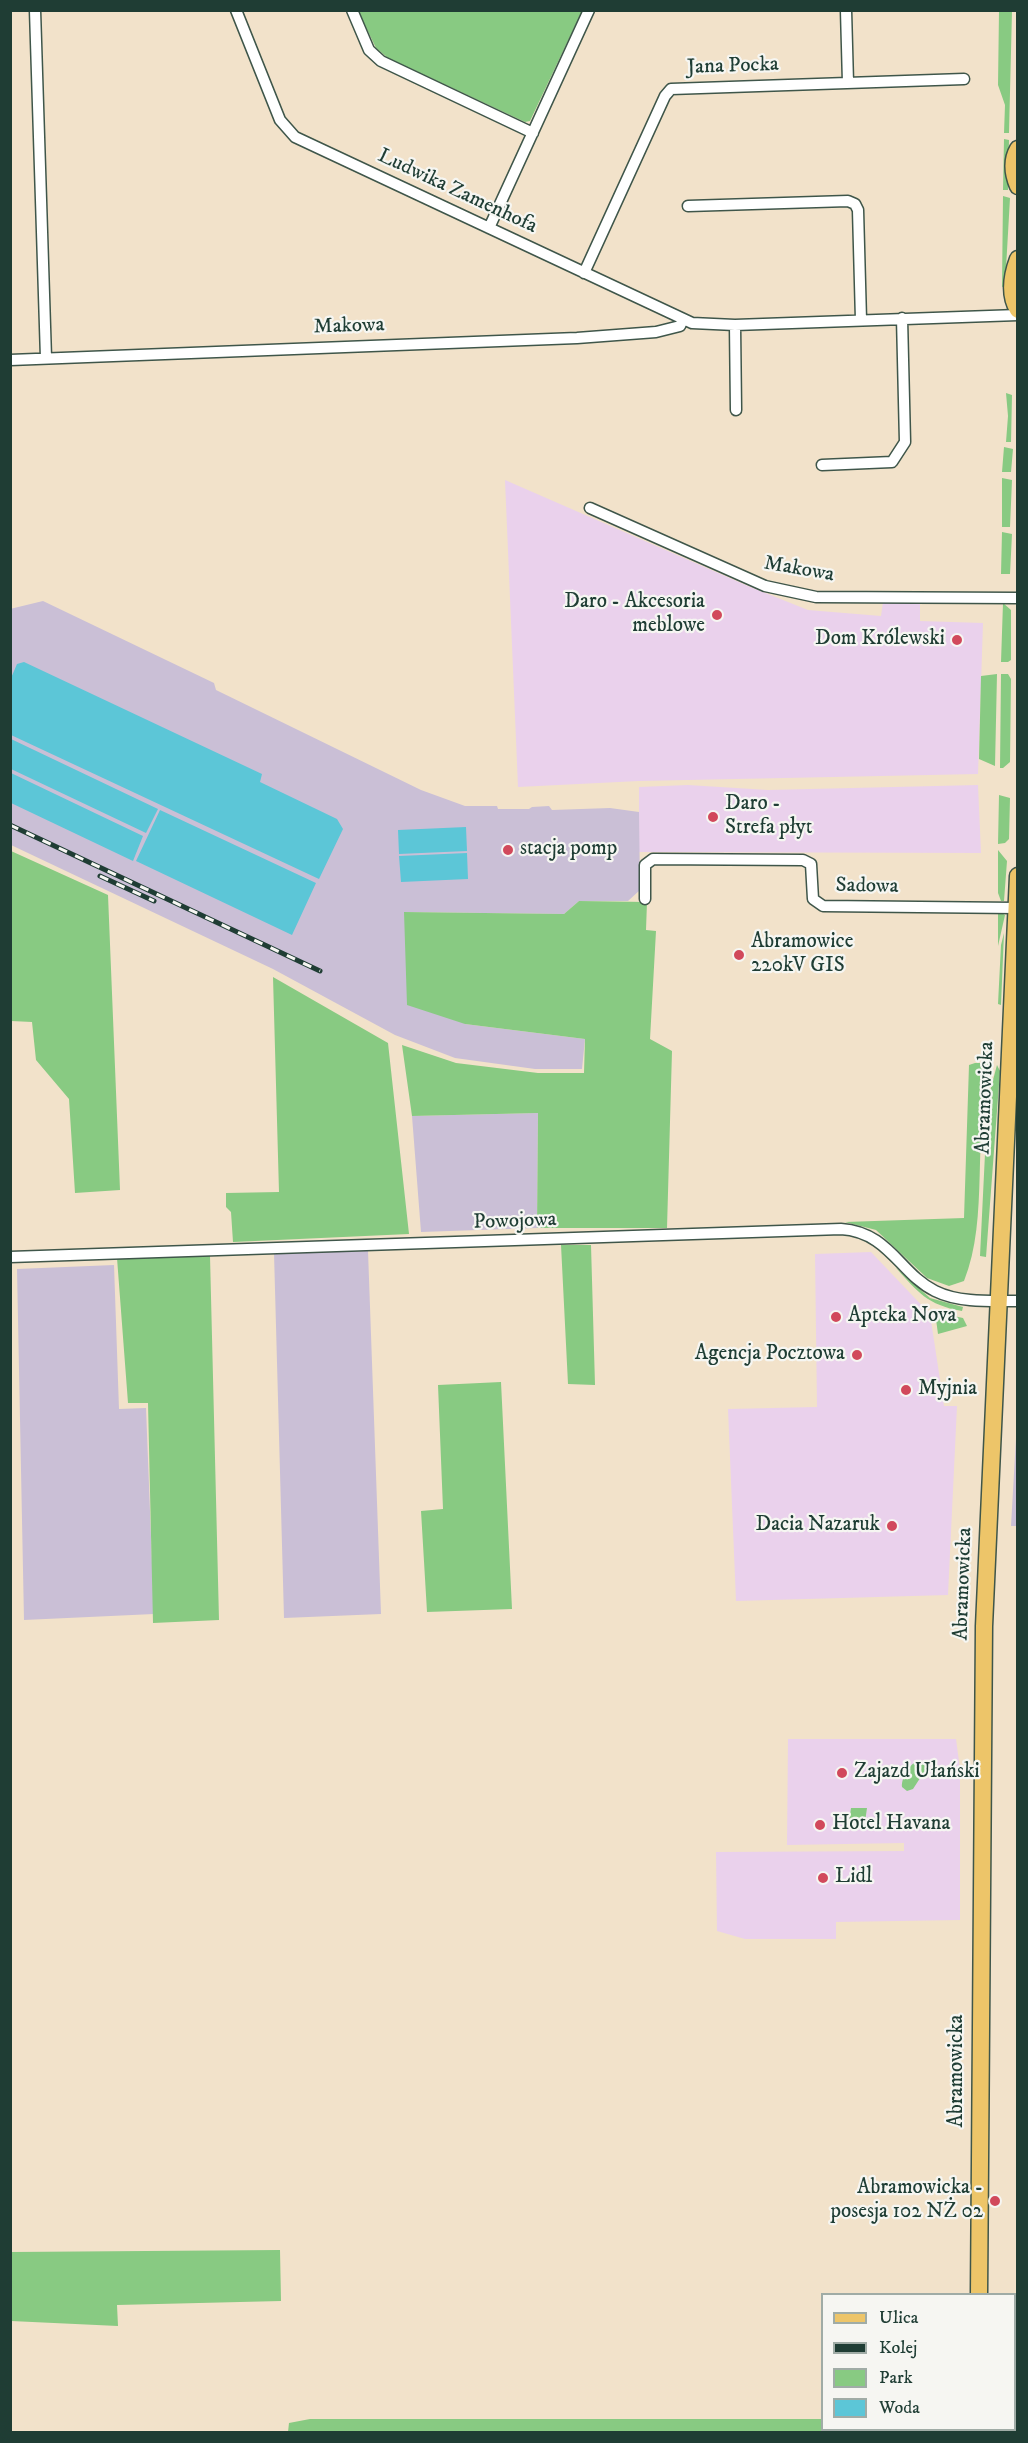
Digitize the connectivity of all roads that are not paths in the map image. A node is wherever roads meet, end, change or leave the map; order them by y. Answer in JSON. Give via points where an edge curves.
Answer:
{"nodes":[{"id":1,"x":35,"y":10,"type":"edge"},
{"id":2,"x":236,"y":10,"type":"edge"},
{"id":3,"x":352,"y":10,"type":"edge"},
{"id":4,"x":589,"y":10,"type":"edge"},
{"id":5,"x":846,"y":10,"type":"edge"},
{"id":6,"x":964,"y":79,"type":"dead end"},
{"id":7,"x":848,"y":83,"type":"junction"},
{"id":8,"x":533,"y":133,"type":"junction"},
{"id":9,"x":1017,"y":149,"type":"edge"},
{"id":10,"x":1017,"y":186,"type":"edge"},
{"id":11,"x":688,"y":206,"type":"dead end"},
{"id":12,"x":489,"y":228,"type":"junction"},
{"id":13,"x":1017,"y":259,"type":"edge"},
{"id":14,"x":584,"y":273,"type":"junction"},
{"id":15,"x":1017,"y":310,"type":"edge"},
{"id":16,"x":1017,"y":315,"type":"edge"},
{"id":17,"x":902,"y":318,"type":"junction"},
{"id":18,"x":683,"y":320,"type":"junction"},
{"id":19,"x":861,"y":320,"type":"junction"},
{"id":20,"x":735,"y":325,"type":"junction"},
{"id":21,"x":46,"y":358,"type":"junction"},
{"id":22,"x":10,"y":360,"type":"edge"},
{"id":23,"x":736,"y":410,"type":"dead end"},
{"id":24,"x":822,"y":465,"type":"dead end"},
{"id":25,"x":590,"y":508,"type":"dead end"},
{"id":26,"x":1017,"y":598,"type":"edge"},
{"id":27,"x":1017,"y":876,"type":"edge"},
{"id":28,"x":645,"y":899,"type":"dead end"},
{"id":29,"x":1016,"y":908,"type":"edge"},
{"id":30,"x":10,"y":1257,"type":"edge"},
{"id":31,"x":999,"y":1301,"type":"junction"},
{"id":32,"x":1017,"y":1301,"type":"edge"},
{"id":33,"x":979,"y":2293,"type":"edge"}],
"edges":[{"from":1,"to":21,"type":"street"},
{"from":2,"to":12,"type":"street","name":"Ludwika Zamenhofa","via":[[280,120],[295,137]]},
{"from":3,"to":8,"type":"street","via":[[369,50],[381,61]]},
{"from":4,"to":8,"type":"street"},
{"from":5,"to":7,"type":"street"},
{"from":6,"to":7,"type":"street","name":"Jana Pocka"},
{"from":7,"to":14,"type":"street","name":"Jana Pocka","via":[[671,89]]},
{"from":8,"to":12,"type":"street"},
{"from":9,"to":10,"type":"main road","via":[[1013,156]]},
{"from":11,"to":19,"type":"street","via":[[848,201],[855,204]]},
{"from":12,"to":14,"type":"street","name":"Ludwika Zamenhofa"},
{"from":13,"to":15,"type":"main road","via":[[1013,273],[1013,302]]},
{"from":14,"to":18,"type":"street","name":"Ludwika Zamenhofa"},
{"from":16,"to":17,"type":"street","name":"Ludwika Zamenhofa"},
{"from":17,"to":19,"type":"street","name":"Ludwika Zamenhofa"},
{"from":17,"to":24,"type":"street","via":[[905,442],[892,462]]},
{"from":18,"to":20,"type":"street","name":"Ludwika Zamenhofa","via":[[703,325]]},
{"from":18,"to":21,"type":"street","name":"Makowa","via":[[680,326],[666,331],[577,338]]},
{"from":19,"to":20,"type":"street","name":"Ludwika Zamenhofa"},
{"from":20,"to":23,"type":"street"},
{"from":21,"to":22,"type":"street","name":"Makowa"},
{"from":25,"to":26,"type":"street","name":"Makowa","via":[[765,586],[816,597]]},
{"from":27,"to":29,"type":"main road","name":"Abramowicka"},
{"from":28,"to":29,"type":"street","name":"Sadowa","via":[[645,865],[653,859],[803,860],[811,864],[813,899],[824,906]]},
{"from":29,"to":31,"type":"main road","name":"Abramowicka"},
{"from":30,"to":31,"type":"street","name":"Powojowa","via":[[841,1229],[874,1239],[934,1291],[957,1298]]},
{"from":31,"to":32,"type":"street","name":"Powojowa"},
{"from":31,"to":33,"type":"main road","name":"Abramowicka","via":[[983,1656]]}]}
